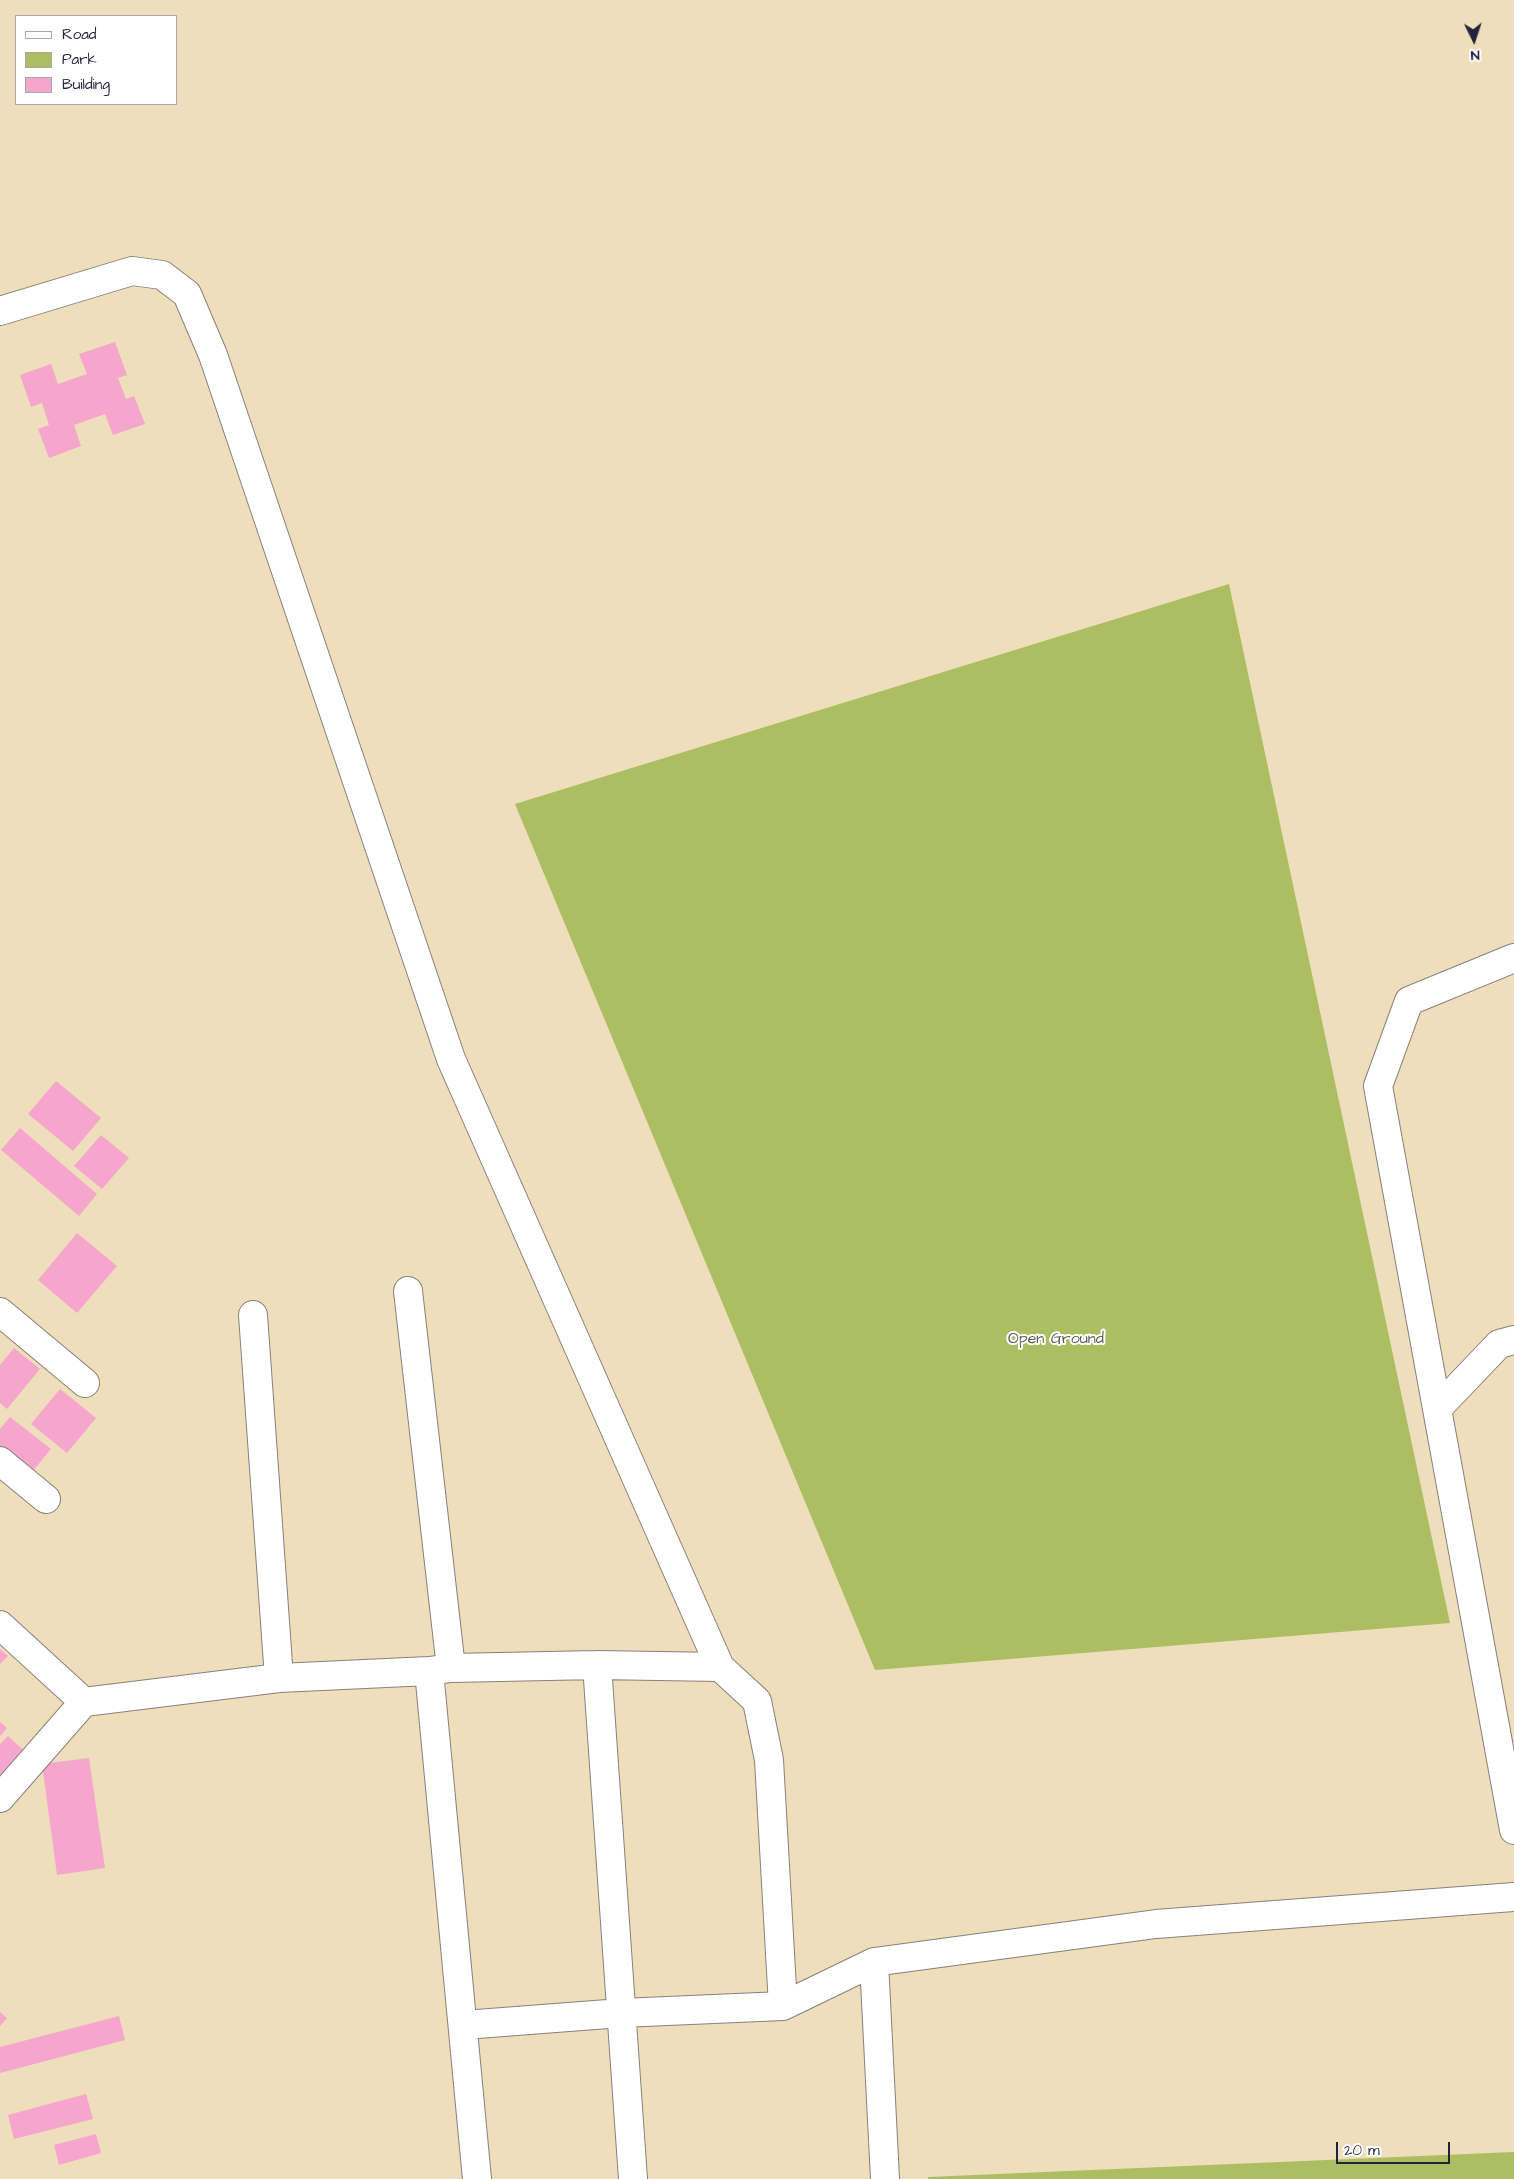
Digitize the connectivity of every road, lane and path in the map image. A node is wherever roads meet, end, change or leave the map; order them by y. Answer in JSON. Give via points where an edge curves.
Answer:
{"nodes":[{"id":1,"x":0,"y":311,"type":"edge"},
{"id":2,"x":1514,"y":958,"type":"edge"},
{"id":3,"x":408,"y":1291,"type":"dead end"},
{"id":4,"x":0,"y":1312,"type":"edge"},
{"id":5,"x":253,"y":1315,"type":"dead end"},
{"id":6,"x":1514,"y":1340,"type":"edge"},
{"id":7,"x":85,"y":1383,"type":"dead end"},
{"id":8,"x":1437,"y":1409,"type":"junction"},
{"id":9,"x":0,"y":1461,"type":"edge"},
{"id":10,"x":46,"y":1499,"type":"dead end"},
{"id":11,"x":0,"y":1625,"type":"edge"},
{"id":12,"x":598,"y":1665,"type":"junction"},
{"id":13,"x":720,"y":1667,"type":"junction"},
{"id":14,"x":440,"y":1670,"type":"junction"},
{"id":15,"x":279,"y":1678,"type":"junction"},
{"id":16,"x":84,"y":1702,"type":"junction"},
{"id":17,"x":0,"y":1798,"type":"edge"},
{"id":18,"x":1514,"y":1830,"type":"edge"},
{"id":19,"x":1514,"y":1897,"type":"edge"},
{"id":20,"x":874,"y":1962,"type":"junction"},
{"id":21,"x":783,"y":2006,"type":"junction"},
{"id":22,"x":621,"y":2013,"type":"junction"},
{"id":23,"x":464,"y":2025,"type":"junction"},
{"id":24,"x":477,"y":2179,"type":"edge"},
{"id":25,"x":632,"y":2179,"type":"edge"},
{"id":26,"x":885,"y":2179,"type":"edge"}],
"edges":[{"from":1,"to":13,"type":"street","via":[[132,271],[162,275],[187,294],[217,364],[451,1059]]},
{"from":2,"to":8,"type":"street","via":[[1409,1001],[1378,1086]]},
{"from":3,"to":14,"type":"street"},
{"from":4,"to":7,"type":"street"},
{"from":5,"to":15,"type":"street"},
{"from":6,"to":8,"type":"street","via":[[1500,1344]]},
{"from":8,"to":18,"type":"street"},
{"from":9,"to":10,"type":"street"},
{"from":11,"to":16,"type":"street"},
{"from":12,"to":13,"type":"street"},
{"from":12,"to":14,"type":"street"},
{"from":12,"to":22,"type":"street"},
{"from":13,"to":21,"type":"street","via":[[757,1701],[769,1760]]},
{"from":14,"to":15,"type":"street"},
{"from":14,"to":23,"type":"street"},
{"from":15,"to":16,"type":"street"},
{"from":16,"to":17,"type":"street"},
{"from":19,"to":20,"type":"street","via":[[1156,1924]]},
{"from":20,"to":21,"type":"street"},
{"from":20,"to":26,"type":"street"},
{"from":21,"to":22,"type":"street"},
{"from":22,"to":23,"type":"street"},
{"from":22,"to":25,"type":"street"},
{"from":23,"to":24,"type":"street"}]}
